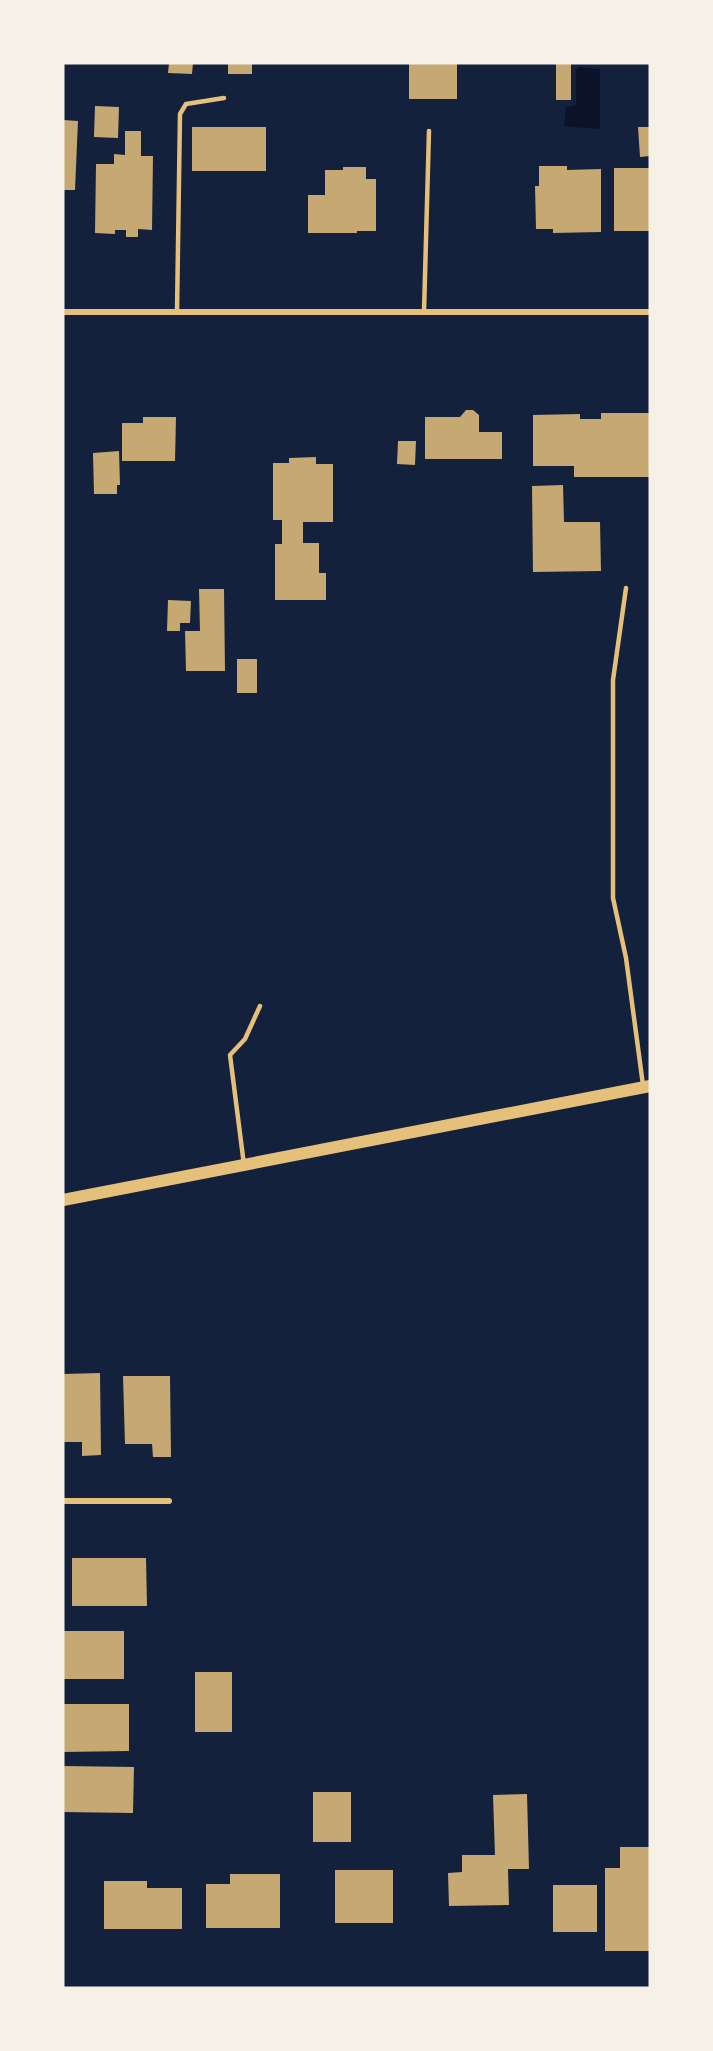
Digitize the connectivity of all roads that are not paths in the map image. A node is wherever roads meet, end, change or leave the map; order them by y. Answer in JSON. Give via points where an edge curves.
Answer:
{"nodes":[{"id":1,"x":224,"y":98,"type":"dead end"},
{"id":2,"x":429,"y":131,"type":"dead end"},
{"id":3,"x":63,"y":312,"type":"edge"},
{"id":4,"x":177,"y":312,"type":"junction"},
{"id":5,"x":424,"y":312,"type":"junction"},
{"id":6,"x":650,"y":312,"type":"edge"},
{"id":7,"x":626,"y":588,"type":"dead end"},
{"id":8,"x":260,"y":1006,"type":"dead end"},
{"id":9,"x":647,"y":1087,"type":"edge"},
{"id":10,"x":244,"y":1165,"type":"junction"},
{"id":11,"x":63,"y":1200,"type":"edge"},
{"id":12,"x":63,"y":1501,"type":"edge"},
{"id":13,"x":170,"y":1501,"type":"dead end"}],
"edges":[{"from":1,"to":4,"type":"lane","via":[[186,104],[180,114]]},
{"from":2,"to":5,"type":"lane"},
{"from":3,"to":4,"type":"street"},
{"from":4,"to":5,"type":"street"},
{"from":5,"to":6,"type":"street"},
{"from":7,"to":9,"type":"lane","via":[[613,680],[613,898],[627,958]]},
{"from":8,"to":10,"type":"lane","via":[[245,1039],[230,1055]]},
{"from":9,"to":10,"type":"main road"},
{"from":10,"to":11,"type":"main road"},
{"from":12,"to":13,"type":"street"}]}
